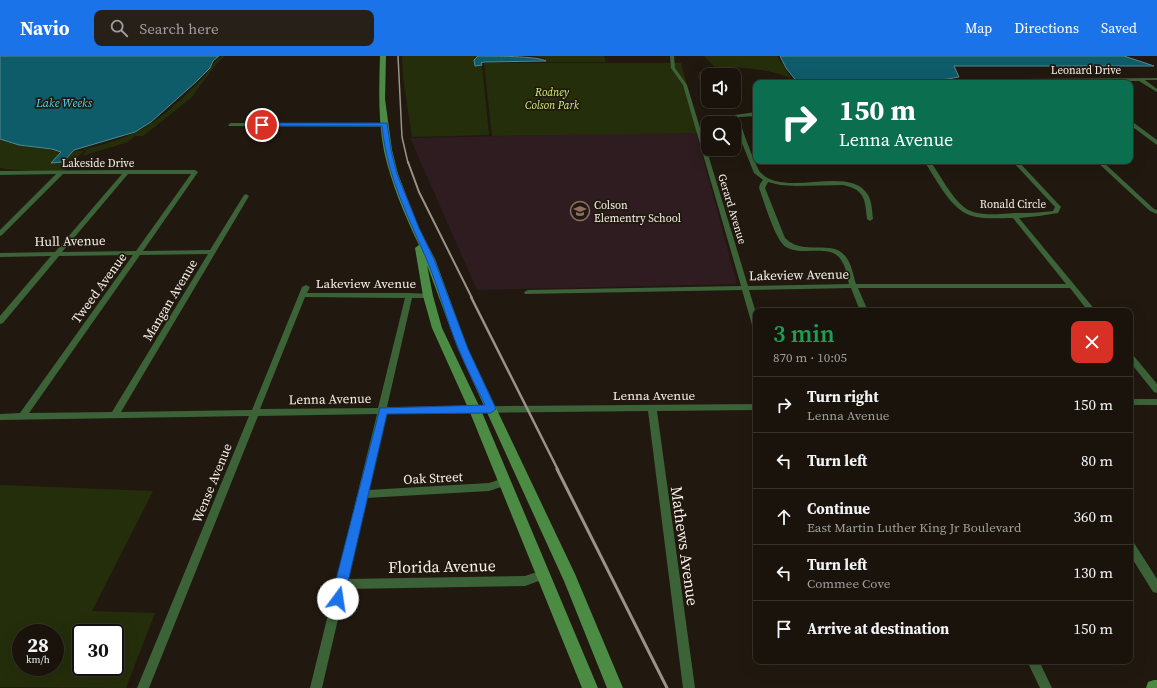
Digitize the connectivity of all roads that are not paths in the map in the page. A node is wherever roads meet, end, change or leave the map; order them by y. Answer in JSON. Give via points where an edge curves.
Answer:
{"nodes":[{"id":1,"x":383,"y":56,"type":"edge"},
{"id":2,"x":672,"y":56,"type":"edge"},
{"id":3,"x":1076,"y":79,"type":"joint"},
{"id":4,"x":1140,"y":79,"type":"junction"},
{"id":5,"x":1157,"y":79,"type":"edge"},
{"id":6,"x":1056,"y":80,"type":"edge"},
{"id":7,"x":1157,"y":91,"type":"edge"},
{"id":8,"x":753,"y":114,"type":"edge"},
{"id":9,"x":1133,"y":124,"type":"edge"},
{"id":10,"x":231,"y":125,"type":"dead end"},
{"id":11,"x":385,"y":125,"type":"junction"},
{"id":12,"x":744,"y":141,"type":"joint"},
{"id":13,"x":701,"y":142,"type":"edge"},
{"id":14,"x":1157,"y":143,"type":"edge"},
{"id":15,"x":705,"y":156,"type":"edge"},
{"id":16,"x":753,"y":163,"type":"edge"},
{"id":17,"x":753,"y":164,"type":"edge"},
{"id":18,"x":929,"y":164,"type":"edge"},
{"id":19,"x":1018,"y":164,"type":"edge"},
{"id":20,"x":1102,"y":164,"type":"edge"},
{"id":21,"x":127,"y":172,"type":"junction"},
{"id":22,"x":195,"y":172,"type":"joint"},
{"id":23,"x":0,"y":173,"type":"edge"},
{"id":24,"x":61,"y":173,"type":"junction"},
{"id":25,"x":766,"y":181,"type":"junction"},
{"id":26,"x":246,"y":196,"type":"dead end"},
{"id":27,"x":1157,"y":212,"type":"edge"},
{"id":28,"x":1014,"y":215,"type":"junction"},
{"id":29,"x":870,"y":219,"type":"dead end"},
{"id":30,"x":415,"y":228,"type":"junction"},
{"id":31,"x":0,"y":234,"type":"edge"},
{"id":32,"x":139,"y":252,"type":"junction"},
{"id":33,"x":212,"y":252,"type":"junction"},
{"id":34,"x":60,"y":253,"type":"junction"},
{"id":35,"x":0,"y":255,"type":"edge"},
{"id":36,"x":853,"y":286,"type":"junction"},
{"id":37,"x":1072,"y":286,"type":"junction"},
{"id":38,"x":745,"y":287,"type":"junction"},
{"id":39,"x":305,"y":291,"type":"joint"},
{"id":40,"x":528,"y":292,"type":"dead end"},
{"id":41,"x":409,"y":295,"type":"junction"},
{"id":42,"x":428,"y":296,"type":"junction"},
{"id":43,"x":863,"y":308,"type":"edge"},
{"id":44,"x":1090,"y":308,"type":"edge"},
{"id":45,"x":753,"y":315,"type":"edge"},
{"id":46,"x":0,"y":321,"type":"edge"},
{"id":47,"x":1133,"y":361,"type":"edge"},
{"id":48,"x":1157,"y":390,"type":"edge"},
{"id":49,"x":1133,"y":402,"type":"edge"},
{"id":50,"x":1157,"y":402,"type":"edge"},
{"id":51,"x":753,"y":407,"type":"edge"},
{"id":52,"x":652,"y":408,"type":"junction"},
{"id":53,"x":491,"y":409,"type":"junction"},
{"id":54,"x":383,"y":410,"type":"junction"},
{"id":55,"x":475,"y":410,"type":"junction"},
{"id":56,"x":254,"y":413,"type":"junction"},
{"id":57,"x":115,"y":415,"type":"junction"},
{"id":58,"x":0,"y":417,"type":"edge"},
{"id":59,"x":22,"y":417,"type":"junction"},
{"id":60,"x":504,"y":482,"type":"junction"},
{"id":61,"x":364,"y":494,"type":"junction"},
{"id":62,"x":1133,"y":551,"type":"edge"},
{"id":63,"x":543,"y":575,"type":"junction"},
{"id":64,"x":341,"y":584,"type":"junction"},
{"id":65,"x":1157,"y":588,"type":"edge"},
{"id":66,"x":1034,"y":664,"type":"edge"},
{"id":67,"x":143,"y":688,"type":"edge"},
{"id":68,"x":316,"y":688,"type":"edge"},
{"id":69,"x":590,"y":688,"type":"edge"},
{"id":70,"x":615,"y":688,"type":"edge"},
{"id":71,"x":689,"y":688,"type":"edge"},
{"id":72,"x":1046,"y":688,"type":"edge"}],
"edges":[{"from":1,"to":11,"type":"main road","via":[[382,98]]},
{"from":2,"to":13,"type":"street","name":"Gerard Avenue","via":[[673,68],[685,85]]},
{"from":3,"to":4,"type":"street","name":"Leonard Drive"},
{"from":3,"to":6,"type":"street","name":"Leonard Drive"},
{"from":4,"to":5,"type":"street","name":"Leonard Drive"},
{"from":4,"to":7,"type":"street"},
{"from":8,"to":12,"type":"street","via":[[737,116]]},
{"from":9,"to":14,"type":"street"},
{"from":10,"to":11,"type":"street"},
{"from":11,"to":30,"type":"main road","via":[[388,150],[396,179]]},
{"from":12,"to":16,"type":"street"},
{"from":15,"to":38,"type":"street","name":"Gerard Avenue"},
{"from":17,"to":25,"type":"street","via":[[757,173]]},
{"from":18,"to":28,"type":"street","name":"Ronald Circle","via":[[961,207],[970,213]]},
{"from":19,"to":28,"type":"street","name":"Ronald Circle","via":[[1058,207],[1056,212],[1050,214]]},
{"from":20,"to":27,"type":"street"},
{"from":21,"to":22,"type":"street","name":"Lakeside Drive"},
{"from":21,"to":24,"type":"street","name":"Lakeside Drive"},
{"from":21,"to":34,"type":"street"},
{"from":22,"to":32,"type":"street","name":"Tweed Avenue"},
{"from":23,"to":24,"type":"street","name":"Lakeside Drive"},
{"from":24,"to":31,"type":"street"},
{"from":25,"to":29,"type":"street","via":[[779,184],[844,183],[856,186],[863,191],[869,203]]},
{"from":25,"to":36,"type":"street","via":[[762,188],[786,245],[796,249],[839,254],[843,258]]},
{"from":26,"to":33,"type":"street","name":"Mangan Avenue"},
{"from":28,"to":37,"type":"street"},
{"from":30,"to":42,"type":"main road"},
{"from":30,"to":53,"type":"main road","via":[[430,259],[463,349]]},
{"from":32,"to":33,"type":"street","name":"Hull Avenue"},
{"from":32,"to":34,"type":"street","name":"Hull Avenue"},
{"from":32,"to":59,"type":"street","name":"Tweed Avenue"},
{"from":33,"to":57,"type":"street","name":"Mangan Avenue"},
{"from":34,"to":35,"type":"street","name":"Hull Avenue"},
{"from":34,"to":46,"type":"street"},
{"from":36,"to":37,"type":"street","name":"Lakeview Avenue"},
{"from":36,"to":38,"type":"street","name":"Lakeview Avenue"},
{"from":36,"to":43,"type":"street"},
{"from":37,"to":44,"type":"street"},
{"from":38,"to":40,"type":"street","name":"Lakeview Avenue"},
{"from":38,"to":45,"type":"street","name":"Gerard Avenue"},
{"from":39,"to":41,"type":"street","name":"Lakeview Avenue"},
{"from":39,"to":56,"type":"street","name":"Wense Avenue"},
{"from":41,"to":42,"type":"street","name":"Lakeview Avenue"},
{"from":41,"to":54,"type":"street"},
{"from":42,"to":55,"type":"main road","via":[[437,328]]},
{"from":47,"to":48,"type":"street"},
{"from":49,"to":50,"type":"street"},
{"from":51,"to":52,"type":"street","name":"Lenna Avenue"},
{"from":52,"to":53,"type":"street","name":"Lenna Avenue"},
{"from":52,"to":71,"type":"street","name":"Mathews Avenue"},
{"from":53,"to":55,"type":"street","name":"Lenna Avenue"},
{"from":53,"to":70,"type":"main road","via":[[570,579]]},
{"from":54,"to":55,"type":"street","name":"Lenna Avenue"},
{"from":54,"to":56,"type":"street","name":"Lenna Avenue"},
{"from":54,"to":61,"type":"street"},
{"from":55,"to":60,"type":"main road"},
{"from":56,"to":57,"type":"street","name":"Lenna Avenue"},
{"from":56,"to":67,"type":"street","name":"Wense Avenue"},
{"from":57,"to":59,"type":"street","name":"Lenna Avenue"},
{"from":58,"to":59,"type":"street","name":"Lenna Avenue"},
{"from":60,"to":61,"type":"street","name":"Oak Street","via":[[489,488]]},
{"from":60,"to":63,"type":"main road"},
{"from":61,"to":64,"type":"street"},
{"from":62,"to":65,"type":"street"},
{"from":63,"to":64,"type":"street","name":"Florida Avenue","via":[[525,581]]},
{"from":63,"to":69,"type":"main road"},
{"from":64,"to":68,"type":"street"},
{"from":66,"to":72,"type":"street"}]}
